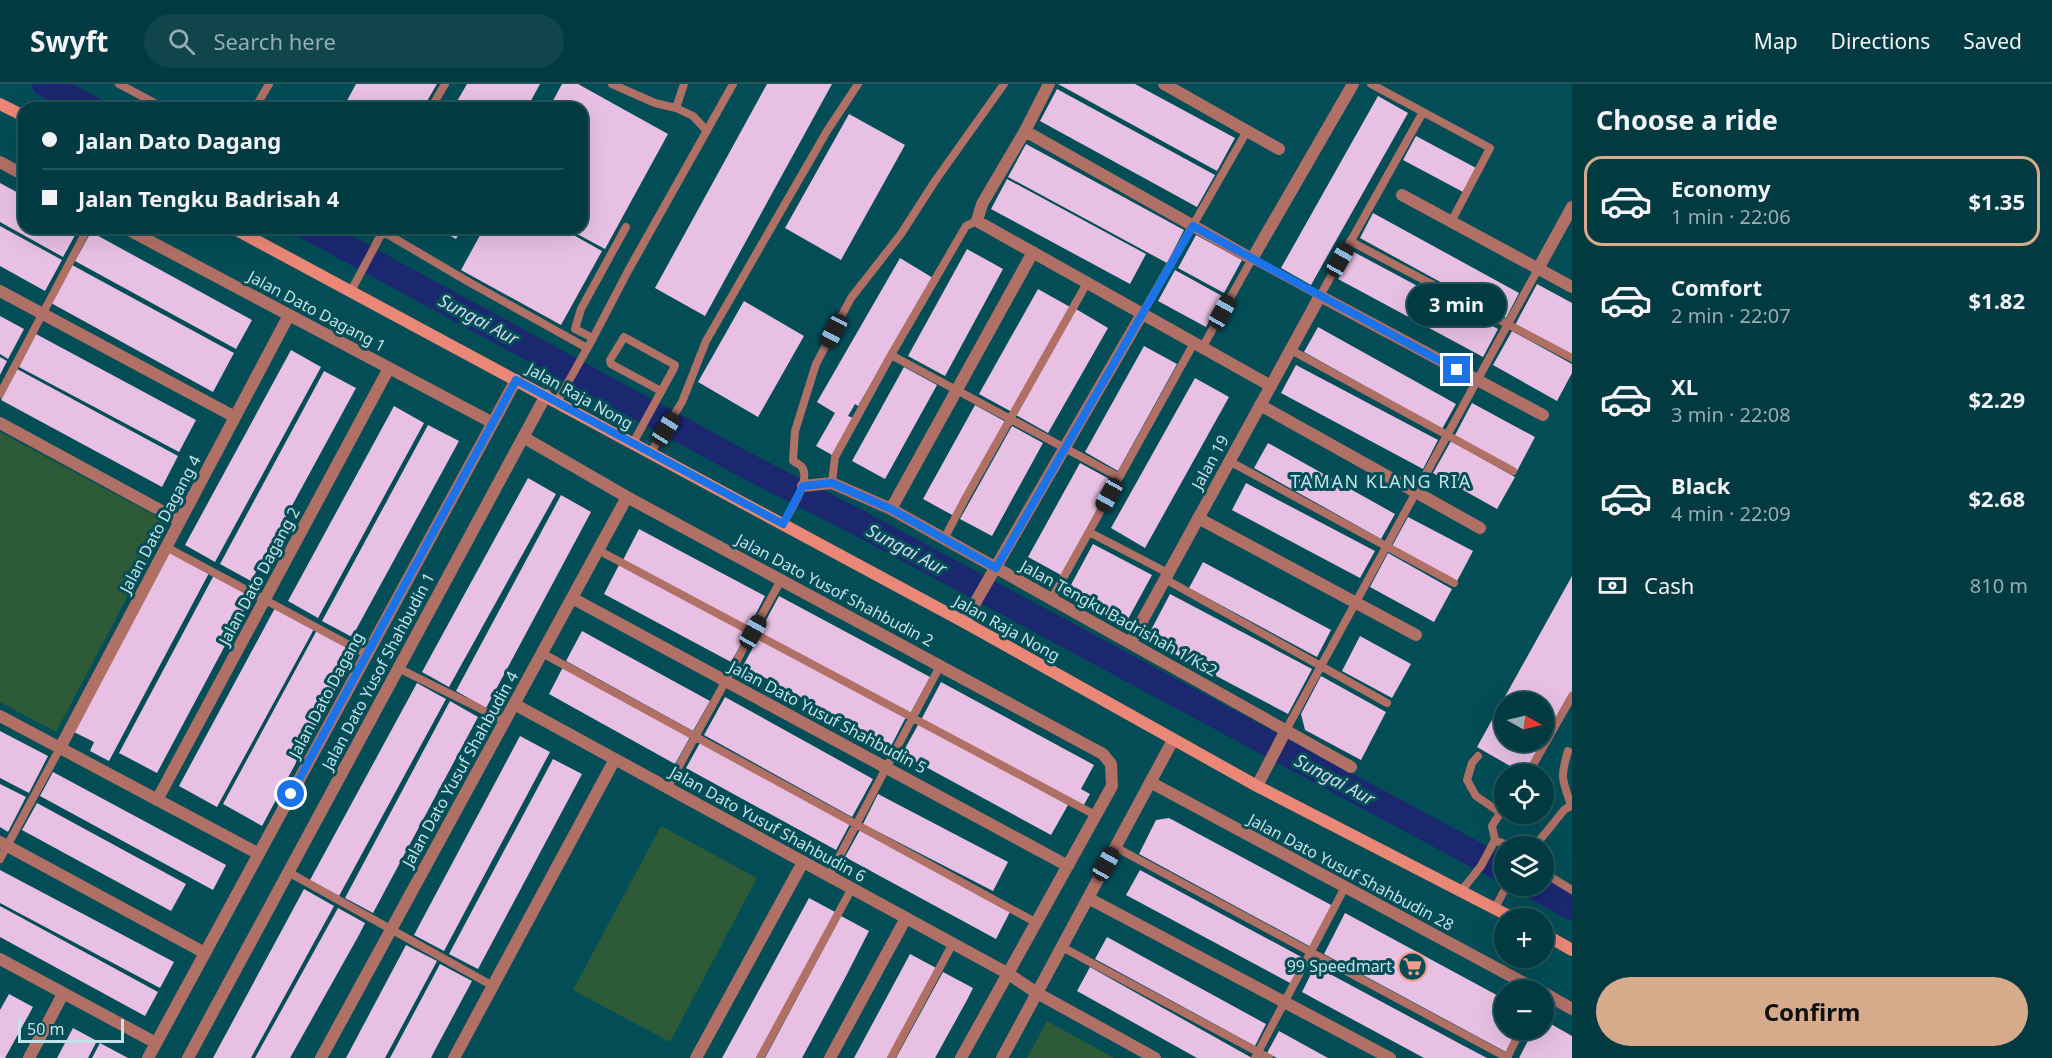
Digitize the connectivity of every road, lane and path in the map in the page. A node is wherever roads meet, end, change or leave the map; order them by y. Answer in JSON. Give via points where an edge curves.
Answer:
{"nodes":[{"id":1,"x":119,"y":84,"type":"edge"},
{"id":2,"x":269,"y":84,"type":"edge"},
{"id":3,"x":445,"y":84,"type":"edge"},
{"id":4,"x":612,"y":84,"type":"edge"},
{"id":5,"x":684,"y":84,"type":"edge"},
{"id":6,"x":733,"y":84,"type":"edge"},
{"id":7,"x":858,"y":84,"type":"edge"},
{"id":8,"x":1004,"y":84,"type":"edge"},
{"id":9,"x":1049,"y":84,"type":"edge"},
{"id":10,"x":1164,"y":84,"type":"edge"},
{"id":11,"x":1353,"y":84,"type":"edge"},
{"id":12,"x":1371,"y":84,"type":"edge"},
{"id":13,"x":153,"y":102,"type":"edge"},
{"id":14,"x":258,"y":102,"type":"edge"},
{"id":15,"x":434,"y":102,"type":"edge"},
{"id":16,"x":0,"y":104,"type":"edge"},
{"id":17,"x":676,"y":108,"type":"junction"},
{"id":18,"x":1423,"y":112,"type":"junction"},
{"id":19,"x":18,"y":113,"type":"edge"},
{"id":20,"x":707,"y":131,"type":"junction"},
{"id":21,"x":1025,"y":131,"type":"junction"},
{"id":22,"x":1247,"y":131,"type":"junction"},
{"id":23,"x":1279,"y":149,"type":"dead end"},
{"id":24,"x":0,"y":162,"type":"edge"},
{"id":25,"x":18,"y":172,"type":"edge"},
{"id":26,"x":1402,"y":195,"type":"dead end"},
{"id":27,"x":1572,"y":207,"type":"edge"},
{"id":28,"x":977,"y":221,"type":"junction"},
{"id":29,"x":1451,"y":222,"type":"junction"},
{"id":30,"x":1193,"y":226,"type":"junction"},
{"id":31,"x":626,"y":227,"type":"dead end"},
{"id":32,"x":85,"y":234,"type":"edge"},
{"id":33,"x":136,"y":234,"type":"edge"},
{"id":34,"x":244,"y":234,"type":"edge"},
{"id":35,"x":378,"y":234,"type":"edge"},
{"id":36,"x":387,"y":234,"type":"edge"},
{"id":37,"x":1350,"y":241,"type":"junction"},
{"id":38,"x":1033,"y":252,"type":"junction"},
{"id":39,"x":1252,"y":259,"type":"junction"},
{"id":40,"x":1538,"y":269,"type":"junction"},
{"id":41,"x":1087,"y":283,"type":"junction"},
{"id":42,"x":1572,"y":287,"type":"edge"},
{"id":43,"x":0,"y":291,"type":"edge"},
{"id":44,"x":351,"y":291,"type":"junction"},
{"id":45,"x":1320,"y":296,"type":"junction"},
{"id":46,"x":42,"y":313,"type":"junction"},
{"id":47,"x":1142,"y":314,"type":"junction"},
{"id":48,"x":289,"y":315,"type":"junction"},
{"id":49,"x":1508,"y":324,"type":"junction"},
{"id":50,"x":575,"y":329,"type":"junction"},
{"id":51,"x":593,"y":338,"type":"junction"},
{"id":52,"x":573,"y":340,"type":"junction"},
{"id":53,"x":1198,"y":345,"type":"junction"},
{"id":54,"x":587,"y":348,"type":"junction"},
{"id":55,"x":1291,"y":350,"type":"junction"},
{"id":56,"x":891,"y":355,"type":"junction"},
{"id":57,"x":1572,"y":358,"type":"edge"},
{"id":58,"x":389,"y":368,"type":"junction"},
{"id":59,"x":516,"y":380,"type":"junction"},
{"id":60,"x":1477,"y":380,"type":"junction"},
{"id":61,"x":1271,"y":386,"type":"junction"},
{"id":62,"x":957,"y":390,"type":"junction"},
{"id":63,"x":661,"y":391,"type":"junction"},
{"id":64,"x":0,"y":394,"type":"edge"},
{"id":65,"x":546,"y":395,"type":"junction"},
{"id":66,"x":557,"y":402,"type":"junction"},
{"id":67,"x":1260,"y":405,"type":"junction"},
{"id":68,"x":1543,"y":415,"type":"dead end"},
{"id":69,"x":235,"y":417,"type":"junction"},
{"id":70,"x":1010,"y":418,"type":"junction"},
{"id":71,"x":0,"y":423,"type":"edge"},
{"id":72,"x":493,"y":423,"type":"junction"},
{"id":73,"x":1447,"y":435,"type":"junction"},
{"id":74,"x":523,"y":437,"type":"junction"},
{"id":75,"x":633,"y":443,"type":"junction"},
{"id":76,"x":1065,"y":448,"type":"junction"},
{"id":77,"x":651,"y":452,"type":"junction"},
{"id":78,"x":1229,"y":461,"type":"junction"},
{"id":79,"x":1513,"y":471,"type":"dead end"},
{"id":80,"x":1119,"y":477,"type":"junction"},
{"id":81,"x":832,"y":483,"type":"junction"},
{"id":82,"x":803,"y":486,"type":"junction"},
{"id":83,"x":1416,"y":492,"type":"junction"},
{"id":84,"x":627,"y":497,"type":"junction"},
{"id":85,"x":891,"y":509,"type":"junction"},
{"id":86,"x":1198,"y":518,"type":"junction"},
{"id":87,"x":180,"y":521,"type":"junction"},
{"id":88,"x":783,"y":524,"type":"junction"},
{"id":89,"x":1480,"y":528,"type":"dead end"},
{"id":90,"x":1089,"y":532,"type":"junction"},
{"id":91,"x":944,"y":539,"type":"junction"},
{"id":92,"x":1386,"y":546,"type":"junction"},
{"id":93,"x":166,"y":548,"type":"junction"},
{"id":94,"x":598,"y":550,"type":"junction"},
{"id":95,"x":996,"y":568,"type":"junction"},
{"id":96,"x":1166,"y":576,"type":"junction"},
{"id":97,"x":781,"y":580,"type":"junction"},
{"id":98,"x":1454,"y":583,"type":"dead end"},
{"id":99,"x":572,"y":598,"type":"junction"},
{"id":100,"x":265,"y":600,"type":"junction"},
{"id":101,"x":1051,"y":600,"type":"junction"},
{"id":102,"x":1356,"y":602,"type":"junction"},
{"id":103,"x":964,"y":622,"type":"junction"},
{"id":104,"x":753,"y":632,"type":"junction"},
{"id":105,"x":1416,"y":634,"type":"dead end"},
{"id":106,"x":1130,"y":643,"type":"junction"},
{"id":107,"x":542,"y":653,"type":"junction"},
{"id":108,"x":366,"y":654,"type":"junction"},
{"id":109,"x":940,"y":666,"type":"junction"},
{"id":110,"x":1321,"y":666,"type":"junction"},
{"id":111,"x":399,"y":668,"type":"junction"},
{"id":112,"x":726,"y":681,"type":"junction"},
{"id":113,"x":1572,"y":696,"type":"edge"},
{"id":114,"x":1387,"y":703,"type":"dead end"},
{"id":115,"x":514,"y":704,"type":"junction"},
{"id":116,"x":0,"y":716,"type":"edge"},
{"id":117,"x":913,"y":717,"type":"junction"},
{"id":118,"x":505,"y":721,"type":"junction"},
{"id":119,"x":1286,"y":730,"type":"junction"},
{"id":120,"x":695,"y":736,"type":"junction"},
{"id":121,"x":1173,"y":740,"type":"junction"},
{"id":122,"x":60,"y":748,"type":"junction"},
{"id":123,"x":1568,"y":751,"type":"dead end"},
{"id":124,"x":1478,"y":756,"type":"dead end"},
{"id":125,"x":615,"y":759,"type":"junction"},
{"id":126,"x":1534,"y":764,"type":"edge"},
{"id":127,"x":1351,"y":767,"type":"dead end"},
{"id":128,"x":886,"y":768,"type":"junction"},
{"id":129,"x":1150,"y":783,"type":"junction"},
{"id":130,"x":1257,"y":786,"type":"junction"},
{"id":131,"x":667,"y":788,"type":"junction"},
{"id":132,"x":157,"y":800,"type":"junction"},
{"id":133,"x":1494,"y":805,"type":"edge"},
{"id":134,"x":1572,"y":805,"type":"edge"},
{"id":135,"x":1097,"y":816,"type":"junction"},
{"id":136,"x":856,"y":824,"type":"junction"},
{"id":137,"x":1543,"y":836,"type":"edge"},
{"id":138,"x":1494,"y":842,"type":"edge"},
{"id":139,"x":4,"y":844,"type":"edge"},
{"id":140,"x":1116,"y":847,"type":"junction"},
{"id":141,"x":259,"y":854,"type":"junction"},
{"id":142,"x":0,"y":859,"type":"edge"},
{"id":143,"x":803,"y":862,"type":"junction"},
{"id":144,"x":1068,"y":866,"type":"junction"},
{"id":145,"x":288,"y":872,"type":"junction"},
{"id":146,"x":829,"y":876,"type":"junction"},
{"id":147,"x":1554,"y":879,"type":"edge"},
{"id":148,"x":1345,"y":887,"type":"junction"},
{"id":149,"x":852,"y":888,"type":"junction"},
{"id":150,"x":1462,"y":890,"type":"junction"},
{"id":151,"x":1572,"y":890,"type":"edge"},
{"id":152,"x":1501,"y":896,"type":"edge"},
{"id":153,"x":1088,"y":898,"type":"junction"},
{"id":154,"x":1494,"y":908,"type":"joint"},
{"id":155,"x":906,"y":918,"type":"junction"},
{"id":156,"x":1035,"y":922,"type":"junction"},
{"id":157,"x":391,"y":930,"type":"junction"},
{"id":158,"x":1554,"y":940,"type":"edge"},
{"id":159,"x":953,"y":943,"type":"junction"},
{"id":160,"x":1062,"y":947,"type":"junction"},
{"id":161,"x":1572,"y":950,"type":"edge"},
{"id":162,"x":205,"y":952,"type":"junction"},
{"id":163,"x":1311,"y":952,"type":"junction"},
{"id":164,"x":0,"y":959,"type":"edge"},
{"id":165,"x":1007,"y":973,"type":"junction"},
{"id":166,"x":1518,"y":980,"type":"edge"},
{"id":167,"x":493,"y":986,"type":"junction"},
{"id":168,"x":1037,"y":993,"type":"junction"},
{"id":169,"x":63,"y":994,"type":"junction"},
{"id":170,"x":1554,"y":999,"type":"edge"},
{"id":171,"x":1285,"y":1002,"type":"junction"},
{"id":172,"x":1572,"y":1009,"type":"edge"},
{"id":173,"x":1516,"y":1040,"type":"edge"},
{"id":174,"x":156,"y":1043,"type":"junction"},
{"id":175,"x":1257,"y":1055,"type":"edge"},
{"id":176,"x":29,"y":1058,"type":"edge"},
{"id":177,"x":148,"y":1058,"type":"edge"},
{"id":178,"x":188,"y":1058,"type":"edge"},
{"id":179,"x":321,"y":1058,"type":"edge"},
{"id":180,"x":454,"y":1058,"type":"edge"},
{"id":181,"x":696,"y":1058,"type":"edge"},
{"id":182,"x":760,"y":1058,"type":"edge"},
{"id":183,"x":830,"y":1058,"type":"edge"},
{"id":184,"x":891,"y":1058,"type":"edge"},
{"id":185,"x":961,"y":1058,"type":"edge"},
{"id":186,"x":1002,"y":1058,"type":"edge"},
{"id":187,"x":1155,"y":1058,"type":"edge"},
{"id":188,"x":1269,"y":1058,"type":"edge"},
{"id":189,"x":1390,"y":1058,"type":"edge"},
{"id":190,"x":1507,"y":1058,"type":"edge"}],
"edges":[{"from":1,"to":13,"type":"lane"},
{"from":2,"to":14,"type":"lane"},
{"from":3,"to":15,"type":"lane"},
{"from":4,"to":17,"type":"lane"},
{"from":5,"to":17,"type":"lane"},
{"from":6,"to":20,"type":"lane"},
{"from":7,"to":77,"type":"lane","via":[[706,341],[682,402]]},
{"from":8,"to":82,"type":"lane","via":[[901,234],[851,298],[816,364],[795,431],[793,461],[805,473]]},
{"from":9,"to":21,"type":"street"},
{"from":10,"to":22,"type":"street"},
{"from":11,"to":39,"type":"street"},
{"from":12,"to":18,"type":"lane"},
{"from":16,"to":19,"type":"main road"},
{"from":17,"to":20,"type":"lane","via":[[693,116]]},
{"from":18,"to":29,"type":"lane","via":[[1490,148]]},
{"from":18,"to":37,"type":"lane"},
{"from":20,"to":51,"type":"lane"},
{"from":21,"to":28,"type":"street","via":[[982,204]]},
{"from":21,"to":30,"type":"street"},
{"from":22,"to":23,"type":"street"},
{"from":22,"to":30,"type":"lane"},
{"from":24,"to":25,"type":"street"},
{"from":26,"to":29,"type":"street"},
{"from":27,"to":40,"type":"street"},
{"from":28,"to":38,"type":"street"},
{"from":28,"to":56,"type":"lane","via":[[966,226]]},
{"from":29,"to":40,"type":"street"},
{"from":30,"to":39,"type":"street"},
{"from":30,"to":47,"type":"lane"},
{"from":31,"to":50,"type":"lane","via":[[581,309]]},
{"from":32,"to":46,"type":"lane"},
{"from":33,"to":48,"type":"street","name":"Jalan Dato Dagang 1"},
{"from":34,"to":44,"type":"main road","name":"Jalan Raja Nong"},
{"from":35,"to":44,"type":"lane"},
{"from":36,"to":52,"type":"lane"},
{"from":37,"to":45,"type":"lane"},
{"from":37,"to":49,"type":"lane"},
{"from":38,"to":41,"type":"street"},
{"from":38,"to":62,"type":"street"},
{"from":39,"to":45,"type":"lane"},
{"from":39,"to":53,"type":"lane"},
{"from":40,"to":42,"type":"street"},
{"from":40,"to":49,"type":"lane"},
{"from":41,"to":47,"type":"street"},
{"from":41,"to":70,"type":"lane"},
{"from":43,"to":46,"type":"street"},
{"from":44,"to":59,"type":"main road","name":"Jalan Raja Nong"},
{"from":45,"to":55,"type":"street","name":"Jalan 19"},
{"from":45,"to":60,"type":"street"},
{"from":46,"to":64,"type":"lane"},
{"from":46,"to":69,"type":"street"},
{"from":47,"to":53,"type":"street"},
{"from":47,"to":76,"type":"street"},
{"from":48,"to":58,"type":"street","name":"Jalan Dato Dagang 1"},
{"from":48,"to":69,"type":"street","name":"Jalan Dato Dagang 4"},
{"from":49,"to":57,"type":"lane"},
{"from":49,"to":60,"type":"lane"},
{"from":50,"to":51,"type":"lane"},
{"from":50,"to":52,"type":"lane"},
{"from":51,"to":54,"type":"lane"},
{"from":52,"to":54,"type":"lane"},
{"from":53,"to":61,"type":"street"},
{"from":53,"to":80,"type":"lane"},
{"from":54,"to":66,"type":"lane"},
{"from":55,"to":61,"type":"street","name":"Jalan 19"},
{"from":55,"to":73,"type":"lane"},
{"from":56,"to":62,"type":"lane"},
{"from":56,"to":81,"type":"lane","via":[[835,457]]},
{"from":58,"to":72,"type":"street","name":"Jalan Dato Dagang 1"},
{"from":58,"to":100,"type":"street","name":"Jalan Dato Dagang 2"},
{"from":59,"to":65,"type":"main road","name":"Jalan Raja Nong"},
{"from":59,"to":72,"type":"street","name":"Jalan Dato Dagang"},
{"from":60,"to":68,"type":"street"},
{"from":60,"to":73,"type":"lane"},
{"from":61,"to":67,"type":"street","name":"Jalan 19"},
{"from":62,"to":70,"type":"lane"},
{"from":62,"to":85,"type":"street"},
{"from":63,"to":63,"type":"lane","via":[[611,364],[624,337],[675,365]]},
{"from":63,"to":75,"type":"lane"},
{"from":65,"to":66,"type":"main road","name":"Jalan Raja Nong"},
{"from":65,"to":74,"type":"street","name":"Jalan Dato Yusof Shahbudin 1"},
{"from":66,"to":75,"type":"main road","name":"Jalan Raja Nong"},
{"from":67,"to":78,"type":"street","name":"Jalan 19"},
{"from":67,"to":83,"type":"street"},
{"from":69,"to":87,"type":"street","name":"Jalan Dato Dagang 4"},
{"from":70,"to":76,"type":"lane"},
{"from":70,"to":91,"type":"lane"},
{"from":71,"to":87,"type":"street"},
{"from":72,"to":108,"type":"street","name":"Jalan Dato Dagang"},
{"from":73,"to":79,"type":"lane"},
{"from":73,"to":83,"type":"lane"},
{"from":74,"to":84,"type":"street","name":"Jalan Dato Yusof Shahbudin 2"},
{"from":74,"to":111,"type":"street","name":"Jalan Dato Yusof Shahbudin 1"},
{"from":75,"to":77,"type":"main road","name":"Jalan Raja Nong"},
{"from":76,"to":80,"type":"lane"},
{"from":76,"to":95,"type":"street"},
{"from":77,"to":88,"type":"main road","name":"Jalan Raja Nong"},
{"from":78,"to":86,"type":"street","name":"Jalan 19"},
{"from":78,"to":92,"type":"lane"},
{"from":80,"to":90,"type":"lane"},
{"from":81,"to":82,"type":"street","name":"Jalan Tengku Badrishah 1/Ks2"},
{"from":81,"to":85,"type":"street","name":"Jalan Tengku Badrishah 1/Ks2"},
{"from":82,"to":88,"type":"lane"},
{"from":83,"to":89,"type":"street"},
{"from":83,"to":92,"type":"lane"},
{"from":84,"to":94,"type":"street","name":"Jalan Dato Yusuf Shahbudin 4"},
{"from":84,"to":97,"type":"street","name":"Jalan Dato Yusof Shahbudin 2"},
{"from":85,"to":91,"type":"street","name":"Jalan Tengku Badrishah 1/Ks2"},
{"from":86,"to":96,"type":"street","name":"Jalan 19"},
{"from":86,"to":102,"type":"street"},
{"from":87,"to":93,"type":"street","name":"Jalan Dato Dagang 4"},
{"from":88,"to":103,"type":"main road","name":"Jalan Raja Nong"},
{"from":90,"to":96,"type":"lane"},
{"from":90,"to":101,"type":"lane"},
{"from":91,"to":95,"type":"street","name":"Jalan Tengku Badrishah 1/Ks2"},
{"from":92,"to":98,"type":"lane"},
{"from":92,"to":102,"type":"lane"},
{"from":93,"to":100,"type":"lane"},
{"from":93,"to":122,"type":"street","name":"Jalan Dato Dagang 4"},
{"from":94,"to":99,"type":"street","name":"Jalan Dato Yusuf Shahbudin 4"},
{"from":94,"to":104,"type":"lane"},
{"from":95,"to":101,"type":"street","name":"Jalan Tengku Badrishah 1/Ks2"},
{"from":95,"to":103,"type":"street"},
{"from":96,"to":106,"type":"street","name":"Jalan 19"},
{"from":96,"to":110,"type":"lane"},
{"from":97,"to":104,"type":"lane"},
{"from":97,"to":109,"type":"street","name":"Jalan Dato Yusof Shahbudin 2"},
{"from":99,"to":107,"type":"street","name":"Jalan Dato Yusuf Shahbudin 4"},
{"from":99,"to":112,"type":"street","name":"Jalan Dato Yusuf Shahbudin 5"},
{"from":100,"to":108,"type":"lane"},
{"from":100,"to":132,"type":"street","name":"Jalan Dato Dagang 2"},
{"from":101,"to":106,"type":"street","name":"Jalan Tengku Badrishah 1/Ks2"},
{"from":102,"to":105,"type":"street"},
{"from":102,"to":110,"type":"lane"},
{"from":103,"to":121,"type":"main road","name":"Jalan Raja Nong"},
{"from":104,"to":112,"type":"lane"},
{"from":104,"to":117,"type":"lane"},
{"from":106,"to":119,"type":"street","name":"Jalan Tengku Badrishah 1/Ks2"},
{"from":107,"to":115,"type":"street","name":"Jalan Dato Yusuf Shahbudin 4"},
{"from":107,"to":120,"type":"lane"},
{"from":108,"to":141,"type":"street","name":"Jalan Dato Dagang"},
{"from":109,"to":117,"type":"lane"},
{"from":109,"to":135,"type":"street","name":"Jalan Dato Yusof Shahbudin 2","via":[[1103,754],[1111,764],[1112,786]]},
{"from":110,"to":114,"type":"lane"},
{"from":110,"to":119,"type":"lane"},
{"from":111,"to":118,"type":"lane"},
{"from":111,"to":145,"type":"street","name":"Jalan Dato Yusof Shahbudin 1"},
{"from":112,"to":120,"type":"lane"},
{"from":112,"to":128,"type":"street","name":"Jalan Dato Yusuf Shahbudin 5"},
{"from":113,"to":126,"type":"lane"},
{"from":115,"to":118,"type":"street","name":"Jalan Dato Yusuf Shahbudin 4"},
{"from":115,"to":125,"type":"street","name":"Jalan Dato Yusuf Shahbudin 6"},
{"from":116,"to":122,"type":"street"},
{"from":117,"to":128,"type":"lane"},
{"from":117,"to":135,"type":"lane"},
{"from":118,"to":157,"type":"street","name":"Jalan Dato Yusuf Shahbudin 4"},
{"from":119,"to":127,"type":"street","name":"Jalan Tengku Badrishah 1/Ks2"},
{"from":119,"to":130,"type":"street"},
{"from":120,"to":131,"type":"lane"},
{"from":120,"to":136,"type":"lane"},
{"from":121,"to":129,"type":"street"},
{"from":121,"to":130,"type":"main road","name":"Jalan Raja Nong"},
{"from":122,"to":132,"type":"street"},
{"from":122,"to":139,"type":"lane"},
{"from":123,"to":134,"type":"lane","via":[[1563,785]]},
{"from":124,"to":133,"type":"lane","via":[[1467,780],[1476,796]]},
{"from":125,"to":131,"type":"street","name":"Jalan Dato Yusuf Shahbudin 6"},
{"from":125,"to":167,"type":"street"},
{"from":128,"to":136,"type":"lane"},
{"from":128,"to":144,"type":"street","name":"Jalan Dato Yusuf Shahbudin 5"},
{"from":129,"to":140,"type":"street"},
{"from":129,"to":148,"type":"street","name":"Jalan Dato Yusuf Shahbudin 28"},
{"from":130,"to":150,"type":"main road","name":"Jalan Raja Nong"},
{"from":131,"to":143,"type":"street","name":"Jalan Dato Yusuf Shahbudin 6"},
{"from":132,"to":141,"type":"street"},
{"from":134,"to":137,"type":"lane"},
{"from":135,"to":144,"type":"street"},
{"from":136,"to":146,"type":"lane"},
{"from":136,"to":156,"type":"lane"},
{"from":138,"to":150,"type":"lane"},
{"from":139,"to":142,"type":"lane"},
{"from":139,"to":162,"type":"street"},
{"from":140,"to":153,"type":"street"},
{"from":140,"to":163,"type":"lane"},
{"from":141,"to":162,"type":"street","name":"Jalan Dato Dagang"},
{"from":143,"to":146,"type":"street","name":"Jalan Dato Yusuf Shahbudin 6"},
{"from":143,"to":181,"type":"street"},
{"from":144,"to":156,"type":"street"},
{"from":145,"to":157,"type":"lane"},
{"from":145,"to":178,"type":"street","name":"Jalan Dato Yusof Shahbudin 1"},
{"from":146,"to":149,"type":"street","name":"Jalan Dato Yusuf Shahbudin 6"},
{"from":147,"to":151,"type":"lane"},
{"from":148,"to":163,"type":"lane"},
{"from":148,"to":166,"type":"street","name":"Jalan Dato Yusuf Shahbudin 28"},
{"from":149,"to":155,"type":"street","name":"Jalan Dato Yusuf Shahbudin 6"},
{"from":149,"to":182,"type":"lane"},
{"from":150,"to":154,"type":"main road","name":"Jalan Raja Nong"},
{"from":152,"to":154,"type":"lane"},
{"from":153,"to":160,"type":"street"},
{"from":153,"to":171,"type":"street"},
{"from":155,"to":159,"type":"street","name":"Jalan Dato Yusuf Shahbudin 6"},
{"from":155,"to":183,"type":"street"},
{"from":156,"to":165,"type":"street"},
{"from":157,"to":167,"type":"lane"},
{"from":157,"to":179,"type":"street","name":"Jalan Dato Yusuf Shahbudin 4"},
{"from":158,"to":161,"type":"main road"},
{"from":159,"to":165,"type":"street","name":"Jalan Dato Yusuf Shahbudin 6"},
{"from":159,"to":184,"type":"lane"},
{"from":160,"to":168,"type":"street"},
{"from":160,"to":175,"type":"lane"},
{"from":162,"to":174,"type":"street","name":"Jalan Dato Dagang"},
{"from":163,"to":171,"type":"lane"},
{"from":163,"to":190,"type":"lane"},
{"from":164,"to":169,"type":"street"},
{"from":165,"to":168,"type":"street","name":"Jalan Dato Yusuf Shahbudin 6"},
{"from":165,"to":185,"type":"street"},
{"from":167,"to":180,"type":"street"},
{"from":168,"to":186,"type":"street"},
{"from":168,"to":187,"type":"street","name":"Jalan Dato Yusuf Shahbudin 6"},
{"from":169,"to":174,"type":"street"},
{"from":169,"to":176,"type":"street"},
{"from":170,"to":172,"type":"street"},
{"from":171,"to":175,"type":"lane"},
{"from":171,"to":189,"type":"street"},
{"from":173,"to":190,"type":"lane"},
{"from":174,"to":177,"type":"street","name":"Jalan Dato Dagang"},
{"from":175,"to":188,"type":"lane"}]}
